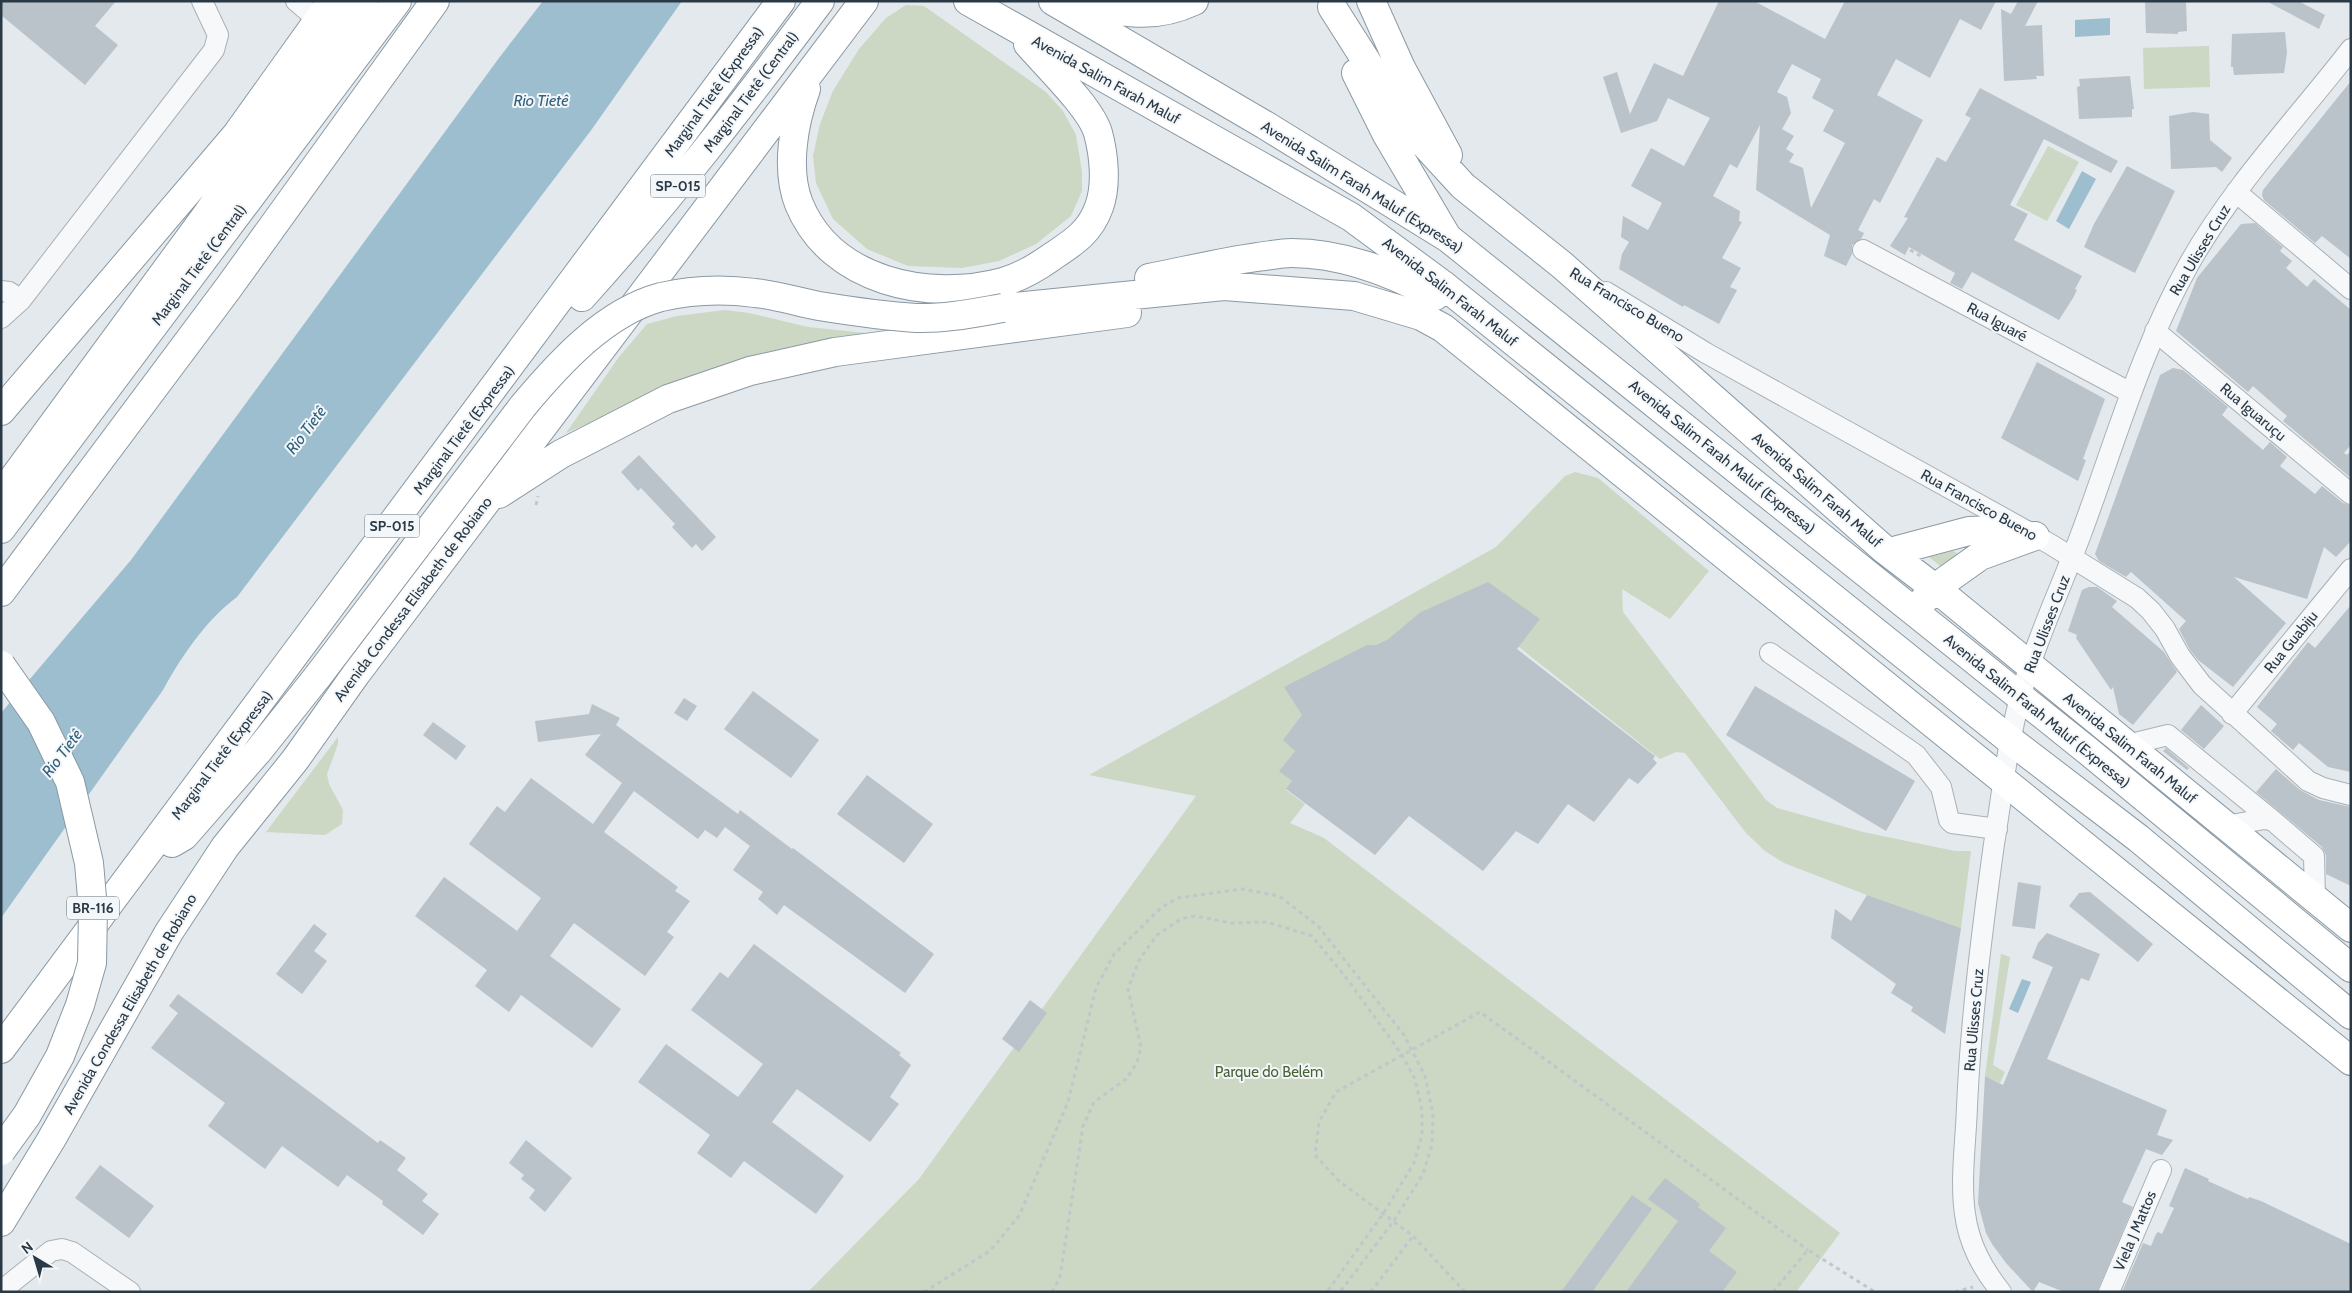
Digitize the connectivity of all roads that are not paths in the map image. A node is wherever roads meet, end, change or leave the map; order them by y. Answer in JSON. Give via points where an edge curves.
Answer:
{"nodes":[{"id":1,"x":202,"y":1,"type":"edge"},
{"id":2,"x":296,"y":1,"type":"edge"},
{"id":3,"x":364,"y":1,"type":"edge"},
{"id":4,"x":397,"y":1,"type":"edge"},
{"id":5,"x":435,"y":1,"type":"edge"},
{"id":6,"x":781,"y":1,"type":"edge"},
{"id":7,"x":820,"y":1,"type":"edge"},
{"id":8,"x":864,"y":1,"type":"edge"},
{"id":9,"x":968,"y":1,"type":"edge"},
{"id":10,"x":1054,"y":1,"type":"edge"},
{"id":11,"x":1077,"y":1,"type":"edge"},
{"id":12,"x":1194,"y":1,"type":"edge"},
{"id":13,"x":1371,"y":1,"type":"edge"},
{"id":14,"x":1331,"y":4,"type":"edge"},
{"id":15,"x":325,"y":10,"type":"edge"},
{"id":16,"x":1014,"y":28,"type":"junction"},
{"id":17,"x":2347,"y":61,"type":"edge"},
{"id":18,"x":813,"y":70,"type":"junction"},
{"id":19,"x":254,"y":146,"type":"junction"},
{"id":20,"x":1463,"y":186,"type":"junction"},
{"id":21,"x":2236,"y":192,"type":"junction"},
{"id":22,"x":1448,"y":238,"type":"junction"},
{"id":23,"x":1863,"y":250,"type":"dead end"},
{"id":24,"x":1562,"y":265,"type":"junction"},
{"id":25,"x":2351,"y":289,"type":"edge"},
{"id":26,"x":1,"y":291,"type":"edge"},
{"id":27,"x":1292,"y":292,"type":"junction"},
{"id":28,"x":21,"y":300,"type":"junction"},
{"id":29,"x":1031,"y":305,"type":"junction"},
{"id":30,"x":1,"y":318,"type":"edge"},
{"id":31,"x":2155,"y":331,"type":"junction"},
{"id":32,"x":1505,"y":335,"type":"junction"},
{"id":33,"x":519,"y":356,"type":"junction"},
{"id":34,"x":2131,"y":393,"type":"junction"},
{"id":35,"x":1,"y":412,"type":"edge"},
{"id":36,"x":1,"y":429,"type":"edge"},
{"id":37,"x":1760,"y":487,"type":"junction"},
{"id":38,"x":2351,"y":494,"type":"edge"},
{"id":39,"x":1,"y":495,"type":"edge"},
{"id":40,"x":483,"y":505,"type":"junction"},
{"id":41,"x":1723,"y":509,"type":"junction"},
{"id":42,"x":1,"y":529,"type":"edge"},
{"id":43,"x":2081,"y":534,"type":"junction"},
{"id":44,"x":2043,"y":540,"type":"junction"},
{"id":45,"x":1888,"y":551,"type":"junction"},
{"id":46,"x":2072,"y":558,"type":"junction"},
{"id":47,"x":2351,"y":569,"type":"edge"},
{"id":48,"x":1936,"y":588,"type":"junction"},
{"id":49,"x":1769,"y":590,"type":"junction"},
{"id":50,"x":2059,"y":591,"type":"junction"},
{"id":51,"x":1,"y":592,"type":"edge"},
{"id":52,"x":1913,"y":612,"type":"junction"},
{"id":53,"x":1891,"y":643,"type":"junction"},
{"id":54,"x":1770,"y":654,"type":"dead end"},
{"id":55,"x":1,"y":665,"type":"edge"},
{"id":56,"x":2030,"y":666,"type":"junction"},
{"id":57,"x":1878,"y":678,"type":"junction"},
{"id":58,"x":2020,"y":697,"type":"junction"},
{"id":59,"x":2232,"y":714,"type":"junction"},
{"id":60,"x":2010,"y":740,"type":"junction"},
{"id":61,"x":2127,"y":745,"type":"junction"},
{"id":62,"x":2004,"y":780,"type":"junction"},
{"id":63,"x":2351,"y":795,"type":"edge"},
{"id":64,"x":2272,"y":820,"type":"junction"},
{"id":65,"x":2226,"y":826,"type":"junction"},
{"id":66,"x":1996,"y":829,"type":"junction"},
{"id":67,"x":146,"y":857,"type":"junction"},
{"id":68,"x":2173,"y":867,"type":"junction"},
{"id":69,"x":2315,"y":899,"type":"junction"},
{"id":70,"x":2351,"y":928,"type":"edge"},
{"id":71,"x":2351,"y":968,"type":"edge"},
{"id":72,"x":2351,"y":1015,"type":"edge"},
{"id":73,"x":2351,"y":1046,"type":"edge"},
{"id":74,"x":1,"y":1049,"type":"edge"},
{"id":75,"x":2351,"y":1061,"type":"edge"},
{"id":76,"x":1,"y":1151,"type":"edge"},
{"id":77,"x":2161,"y":1170,"type":"dead end"},
{"id":78,"x":1,"y":1222,"type":"edge"},
{"id":79,"x":1,"y":1290,"type":"edge"},
{"id":80,"x":130,"y":1292,"type":"edge"},
{"id":81,"x":2001,"y":1292,"type":"edge"},
{"id":82,"x":2108,"y":1292,"type":"edge"}],
"edges":[{"from":1,"to":28,"type":"street","via":[[218,34],[214,50]]},
{"from":2,"to":15,"type":"street"},
{"from":3,"to":19,"type":"highway","name":"Marginal Tietê (Central)"},
{"from":4,"to":42,"type":"highway","name":"Marginal Tietê (Central)"},
{"from":5,"to":51,"type":"highway"},
{"from":6,"to":33,"type":"highway","name":"Marginal Tietê (Expressa)","number":"SP-015"},
{"from":7,"to":33,"type":"highway","name":"Marginal Tietê (Central)","number":"SP-015","via":[[725,128],[629,245],[577,303]]},
{"from":8,"to":18,"type":"highway","name":"Avenida Condessa Elisabeth de Robiano"},
{"from":9,"to":16,"type":"highway","name":"Avenida Salim Farah Maluf"},
{"from":10,"to":22,"type":"highway","name":"Avenida Salim Farah Maluf (Expressa)","via":[[1265,125]]},
{"from":11,"to":12,"type":"highway","via":[[1127,14],[1157,12]]},
{"from":13,"to":20,"type":"highway","via":[[1401,68]]},
{"from":14,"to":20,"type":"highway","name":"Avenida Salim Farah Maluf","via":[[1407,125]]},
{"from":14,"to":22,"type":"highway","via":[[1355,70],[1386,135]]},
{"from":15,"to":35,"type":"highway","via":[[207,172]]},
{"from":16,"to":18,"type":"highway","via":[[1079,101],[1098,131],[1104,178],[1099,208],[1082,236],[1038,266],[1004,282],[946,290],[902,285],[868,274],[835,252],[816,232],[799,203],[792,170],[799,114]]},
{"from":16,"to":32,"type":"highway","name":"Avenida Salim Farah Maluf","via":[[1350,217]]},
{"from":17,"to":21,"type":"street","name":"Rua Ulisses Cruz"},
{"from":18,"to":40,"type":"highway","name":"Avenida Condessa Elisabeth de Robiano"},
{"from":19,"to":36,"type":"highway"},
{"from":19,"to":39,"type":"highway","name":"Marginal Tietê (Central)"},
{"from":20,"to":24,"type":"highway","name":"Avenida Salim Farah Maluf"},
{"from":21,"to":25,"type":"street"},
{"from":21,"to":31,"type":"street","name":"Rua Ulisses Cruz","via":[[2188,265]]},
{"from":22,"to":37,"type":"highway","name":"Avenida Salim Farah Maluf (Expressa)"},
{"from":23,"to":34,"type":"street","name":"Rua Iguaré"},
{"from":24,"to":44,"type":"street","name":"Rua Francisco Bueno","via":[[1706,353]]},
{"from":24,"to":45,"type":"highway","name":"Avenida Salim Farah Maluf"},
{"from":26,"to":28,"type":"street"},
{"from":27,"to":29,"type":"highway","via":[[1224,286]]},
{"from":27,"to":40,"type":"highway","via":[[835,352],[750,371],[668,399],[561,454]]},
{"from":27,"to":49,"type":"highway","via":[[1354,296],[1421,316],[1442,328]]},
{"from":28,"to":30,"type":"street"},
{"from":29,"to":32,"type":"highway","via":[[1230,261],[1290,253],[1332,256],[1378,270],[1408,282]]},
{"from":29,"to":67,"type":"highway","bridge":true,"via":[[917,318],[818,306],[755,292],[699,291],[660,298],[623,314],[588,338],[553,370],[259,750],[184,836]]},
{"from":31,"to":34,"type":"street","name":"Rua Ulisses Cruz"},
{"from":31,"to":38,"type":"street","name":"Rua Iguaruçu"},
{"from":32,"to":41,"type":"highway","name":"Avenida Salim Farah Maluf"},
{"from":33,"to":67,"type":"highway","name":"Marginal Tietê (Expressa)","number":"SP-015"},
{"from":34,"to":43,"type":"street","name":"Rua Ulisses Cruz"},
{"from":37,"to":45,"type":"highway","via":[[1840,530]]},
{"from":37,"to":52,"type":"highway","name":"Avenida Salim Farah Maluf (Expressa)"},
{"from":40,"to":78,"type":"highway","name":"Avenida Condessa Elisabeth de Robiano","via":[[197,888]]},
{"from":41,"to":49,"type":"highway"},
{"from":41,"to":53,"type":"highway","name":"Avenida Salim Farah Maluf"},
{"from":43,"to":44,"type":"street","via":[[2061,544]]},
{"from":43,"to":46,"type":"street","name":"Rua Ulisses Cruz"},
{"from":44,"to":45,"type":"highway","via":[[1994,530],[1970,531]]},
{"from":44,"to":46,"type":"street","name":"Rua Francisco Bueno"},
{"from":44,"to":48,"type":"highway","via":[[1980,556]]},
{"from":44,"to":50,"type":"street","via":[[2058,561]]},
{"from":45,"to":48,"type":"highway","name":"Avenida Salim Farah Maluf"},
{"from":46,"to":50,"type":"street","name":"Rua Ulisses Cruz"},
{"from":46,"to":59,"type":"street","name":"Rua Francisco Bueno","via":[[2138,598],[2165,630],[2202,685]]},
{"from":47,"to":59,"type":"street","name":"Rua Guabiju"},
{"from":48,"to":52,"type":"highway"},
{"from":48,"to":56,"type":"highway","name":"Avenida Salim Farah Maluf"},
{"from":49,"to":57,"type":"highway"},
{"from":50,"to":56,"type":"street","name":"Rua Ulisses Cruz"},
{"from":52,"to":53,"type":"highway"},
{"from":52,"to":58,"type":"highway","name":"Avenida Salim Farah Maluf (Expressa)"},
{"from":53,"to":57,"type":"highway"},
{"from":53,"to":60,"type":"highway"},
{"from":54,"to":66,"type":"street","via":[[1916,755],[1941,787],[1952,824]]},
{"from":55,"to":76,"type":"highway","number":"BR-116","bridge":true,"via":[[41,722],[70,782],[89,863],[93,909],[92,963],[80,1005],[60,1056],[27,1116]]},
{"from":56,"to":58,"type":"street","name":"Rua Ulisses Cruz"},
{"from":56,"to":61,"type":"highway","name":"Avenida Salim Farah Maluf"},
{"from":57,"to":62,"type":"highway"},
{"from":58,"to":60,"type":"street","name":"Rua Ulisses Cruz"},
{"from":58,"to":71,"type":"highway","name":"Avenida Salim Farah Maluf (Expressa)"},
{"from":59,"to":63,"type":"street","name":"Rua Francisco Bueno","via":[[2308,781]]},
{"from":60,"to":62,"type":"street","name":"Rua Ulisses Cruz"},
{"from":60,"to":68,"type":"highway"},
{"from":61,"to":64,"type":"street","via":[[2168,735]]},
{"from":61,"to":65,"type":"highway","name":"Avenida Salim Farah Maluf"},
{"from":62,"to":66,"type":"street","name":"Rua Ulisses Cruz"},
{"from":62,"to":75,"type":"highway"},
{"from":64,"to":65,"type":"street"},
{"from":64,"to":69,"type":"street","via":[[2314,856]]},
{"from":65,"to":69,"type":"highway","name":"Avenida Salim Farah Maluf"},
{"from":66,"to":81,"type":"street","name":"Rua Ulisses Cruz","via":[[1970,1049],[1964,1211],[1979,1262]]},
{"from":67,"to":74,"type":"highway","name":"Marginal Tietê (Expressa)","number":"SP-015"},
{"from":68,"to":72,"type":"highway"},
{"from":68,"to":73,"type":"highway","via":[[2185,893],[2196,907],[2326,1020]]},
{"from":69,"to":70,"type":"highway","name":"Avenida Salim Farah Maluf"},
{"from":77,"to":82,"type":"street","name":"Viela J Mattos"},
{"from":79,"to":80,"type":"street","via":[[52,1251],[62,1249],[72,1252]]}]}
